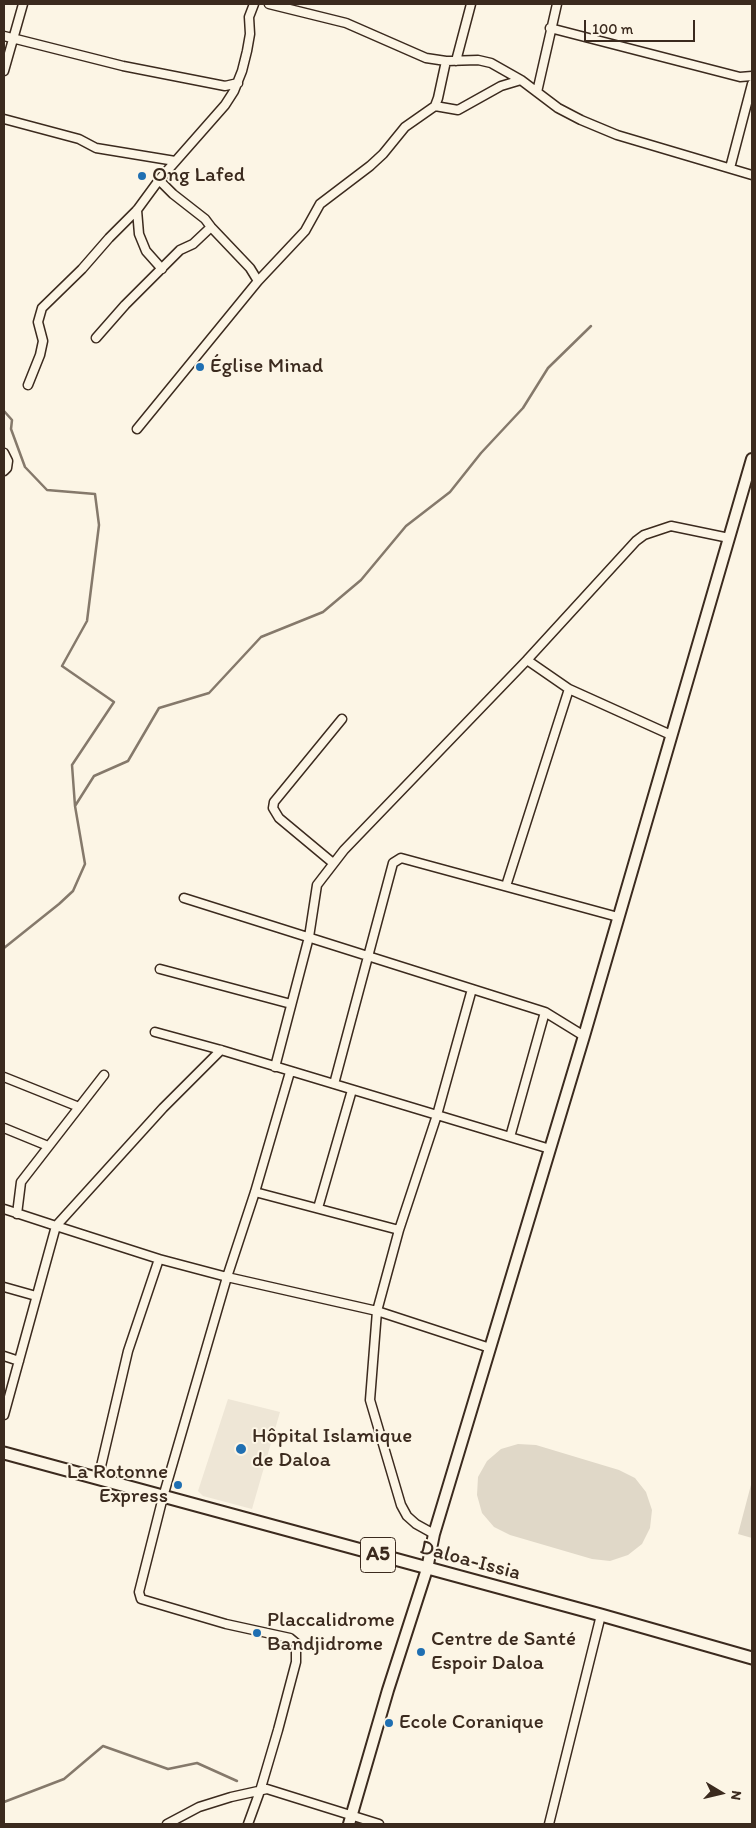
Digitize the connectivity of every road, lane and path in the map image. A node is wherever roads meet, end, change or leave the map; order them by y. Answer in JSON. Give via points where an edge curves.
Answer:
{"nodes":[{"id":1,"x":23,"y":4,"type":"edge"},
{"id":2,"x":254,"y":4,"type":"edge"},
{"id":3,"x":269,"y":4,"type":"edge"},
{"id":4,"x":471,"y":4,"type":"edge"},
{"id":5,"x":557,"y":4,"type":"edge"},
{"id":6,"x":550,"y":28,"type":"junction"},
{"id":7,"x":4,"y":36,"type":"edge"},
{"id":8,"x":13,"y":38,"type":"junction"},
{"id":9,"x":446,"y":61,"type":"junction"},
{"id":10,"x":456,"y":61,"type":"junction"},
{"id":11,"x":4,"y":70,"type":"edge"},
{"id":12,"x":752,"y":76,"type":"edge"},
{"id":13,"x":520,"y":80,"type":"junction"},
{"id":14,"x":238,"y":83,"type":"junction"},
{"id":15,"x":752,"y":84,"type":"edge"},
{"id":16,"x":537,"y":92,"type":"junction"},
{"id":17,"x":434,"y":106,"type":"junction"},
{"id":18,"x":4,"y":119,"type":"edge"},
{"id":19,"x":175,"y":161,"type":"junction"},
{"id":20,"x":730,"y":168,"type":"junction"},
{"id":21,"x":752,"y":175,"type":"edge"},
{"id":22,"x":159,"y":180,"type":"junction"},
{"id":23,"x":136,"y":210,"type":"junction"},
{"id":24,"x":211,"y":227,"type":"junction"},
{"id":25,"x":162,"y":269,"type":"junction"},
{"id":26,"x":258,"y":281,"type":"junction"},
{"id":27,"x":96,"y":338,"type":"dead end"},
{"id":28,"x":28,"y":385,"type":"dead end"},
{"id":29,"x":137,"y":429,"type":"dead end"},
{"id":30,"x":4,"y":453,"type":"edge"},
{"id":31,"x":752,"y":459,"type":"edge"},
{"id":32,"x":4,"y":471,"type":"edge"},
{"id":33,"x":729,"y":538,"type":"junction"},
{"id":34,"x":527,"y":660,"type":"junction"},
{"id":35,"x":569,"y":689,"type":"junction"},
{"id":36,"x":342,"y":719,"type":"dead end"},
{"id":37,"x":671,"y":735,"type":"junction"},
{"id":38,"x":333,"y":863,"type":"junction"},
{"id":39,"x":506,"y":886,"type":"junction"},
{"id":40,"x":184,"y":898,"type":"dead end"},
{"id":41,"x":618,"y":918,"type":"junction"},
{"id":42,"x":309,"y":937,"type":"junction"},
{"id":43,"x":369,"y":956,"type":"junction"},
{"id":44,"x":160,"y":968,"type":"dead end"},
{"id":45,"x":472,"y":989,"type":"junction"},
{"id":46,"x":292,"y":1004,"type":"junction"},
{"id":47,"x":545,"y":1012,"type":"junction"},
{"id":48,"x":155,"y":1032,"type":"dead end"},
{"id":49,"x":584,"y":1036,"type":"junction"},
{"id":50,"x":221,"y":1050,"type":"junction"},
{"id":51,"x":275,"y":1067,"type":"junction"},
{"id":52,"x":290,"y":1072,"type":"junction"},
{"id":53,"x":104,"y":1074,"type":"dead end"},
{"id":54,"x":4,"y":1077,"type":"edge"},
{"id":55,"x":334,"y":1084,"type":"junction"},
{"id":56,"x":352,"y":1090,"type":"junction"},
{"id":57,"x":79,"y":1106,"type":"junction"},
{"id":58,"x":437,"y":1114,"type":"junction"},
{"id":59,"x":4,"y":1128,"type":"edge"},
{"id":60,"x":510,"y":1137,"type":"junction"},
{"id":61,"x":48,"y":1146,"type":"junction"},
{"id":62,"x":550,"y":1149,"type":"junction"},
{"id":63,"x":256,"y":1192,"type":"junction"},
{"id":64,"x":318,"y":1208,"type":"junction"},
{"id":65,"x":4,"y":1209,"type":"edge"},
{"id":66,"x":17,"y":1214,"type":"junction"},
{"id":67,"x":56,"y":1226,"type":"junction"},
{"id":68,"x":399,"y":1230,"type":"junction"},
{"id":69,"x":160,"y":1259,"type":"junction"},
{"id":70,"x":227,"y":1277,"type":"junction"},
{"id":71,"x":4,"y":1287,"type":"edge"},
{"id":72,"x":36,"y":1296,"type":"junction"},
{"id":73,"x":378,"y":1311,"type":"junction"},
{"id":74,"x":490,"y":1348,"type":"junction"},
{"id":75,"x":4,"y":1356,"type":"edge"},
{"id":76,"x":19,"y":1361,"type":"junction"},
{"id":77,"x":4,"y":1415,"type":"edge"},
{"id":78,"x":4,"y":1453,"type":"edge"},
{"id":79,"x":98,"y":1479,"type":"junction"},
{"id":80,"x":163,"y":1496,"type":"junction"},
{"id":81,"x":434,"y":1534,"type":"junction"},
{"id":82,"x":427,"y":1569,"type":"junction"},
{"id":83,"x":601,"y":1615,"type":"junction"},
{"id":84,"x":752,"y":1658,"type":"edge"},
{"id":85,"x":260,"y":1791,"type":"junction"},
{"id":86,"x":350,"y":1820,"type":"edge"},
{"id":87,"x":167,"y":1824,"type":"edge"},
{"id":88,"x":248,"y":1824,"type":"edge"},
{"id":89,"x":379,"y":1824,"type":"edge"},
{"id":90,"x":549,"y":1824,"type":"edge"}],
"edges":[{"from":1,"to":8,"type":"street"},
{"from":2,"to":14,"type":"street"},
{"from":3,"to":9,"type":"street","via":[[346,23],[412,53]]},
{"from":4,"to":10,"type":"street"},
{"from":5,"to":6,"type":"street"},
{"from":6,"to":12,"type":"street","via":[[740,77]]},
{"from":6,"to":16,"type":"street"},
{"from":7,"to":8,"type":"street"},
{"from":8,"to":11,"type":"street"},
{"from":8,"to":14,"type":"street","via":[[123,66],[225,86]]},
{"from":9,"to":10,"type":"street"},
{"from":9,"to":17,"type":"street"},
{"from":10,"to":13,"type":"street","via":[[478,60]]},
{"from":13,"to":16,"type":"street"},
{"from":13,"to":17,"type":"street","via":[[500,86],[458,110]]},
{"from":14,"to":19,"type":"street","via":[[225,105]]},
{"from":15,"to":20,"type":"street"},
{"from":16,"to":20,"type":"street","via":[[558,108],[617,135]]},
{"from":17,"to":26,"type":"street","via":[[404,127],[370,166],[326,198],[316,209],[305,232]]},
{"from":18,"to":19,"type":"street","via":[[79,139],[96,148]]},
{"from":19,"to":22,"type":"street"},
{"from":20,"to":21,"type":"street"},
{"from":22,"to":23,"type":"street"},
{"from":22,"to":24,"type":"street","via":[[198,211]]},
{"from":23,"to":25,"type":"street","via":[[139,234],[146,251]]},
{"from":23,"to":28,"type":"street","via":[[42,308],[38,322],[43,341]]},
{"from":24,"to":25,"type":"street","via":[[193,244],[180,250]]},
{"from":24,"to":26,"type":"street","via":[[250,268]]},
{"from":25,"to":27,"type":"street"},
{"from":26,"to":29,"type":"street"},
{"from":30,"to":32,"type":"street","via":[[8,461]]},
{"from":31,"to":33,"type":"street"},
{"from":33,"to":34,"type":"street","via":[[671,526],[644,535]]},
{"from":33,"to":37,"type":"street"},
{"from":34,"to":35,"type":"street"},
{"from":34,"to":38,"type":"street"},
{"from":35,"to":37,"type":"street"},
{"from":35,"to":39,"type":"street"},
{"from":36,"to":38,"type":"street","via":[[274,802],[273,808],[279,818]]},
{"from":37,"to":41,"type":"street"},
{"from":38,"to":42,"type":"street","via":[[317,885]]},
{"from":39,"to":41,"type":"street"},
{"from":39,"to":43,"type":"street","via":[[401,858],[393,863]]},
{"from":40,"to":42,"type":"street"},
{"from":41,"to":49,"type":"street"},
{"from":42,"to":43,"type":"street"},
{"from":42,"to":46,"type":"street"},
{"from":43,"to":45,"type":"street"},
{"from":43,"to":55,"type":"street"},
{"from":44,"to":46,"type":"street"},
{"from":45,"to":47,"type":"street"},
{"from":45,"to":58,"type":"street"},
{"from":46,"to":51,"type":"street"},
{"from":47,"to":49,"type":"street"},
{"from":47,"to":60,"type":"street"},
{"from":48,"to":50,"type":"street"},
{"from":49,"to":62,"type":"street"},
{"from":50,"to":51,"type":"street"},
{"from":50,"to":67,"type":"street","via":[[163,1108]]},
{"from":51,"to":52,"type":"street"},
{"from":52,"to":55,"type":"street"},
{"from":52,"to":63,"type":"street"},
{"from":53,"to":57,"type":"street"},
{"from":54,"to":57,"type":"street"},
{"from":55,"to":56,"type":"street"},
{"from":56,"to":58,"type":"street"},
{"from":56,"to":64,"type":"street"},
{"from":57,"to":61,"type":"street"},
{"from":58,"to":60,"type":"street"},
{"from":58,"to":68,"type":"street"},
{"from":59,"to":61,"type":"street"},
{"from":60,"to":62,"type":"street"},
{"from":61,"to":66,"type":"street","via":[[21,1182]]},
{"from":62,"to":74,"type":"street"},
{"from":63,"to":64,"type":"street"},
{"from":63,"to":70,"type":"street"},
{"from":64,"to":68,"type":"street"},
{"from":65,"to":66,"type":"street"},
{"from":66,"to":67,"type":"street"},
{"from":67,"to":69,"type":"street"},
{"from":67,"to":72,"type":"street"},
{"from":68,"to":73,"type":"street"},
{"from":69,"to":70,"type":"street"},
{"from":69,"to":79,"type":"street","via":[[128,1351]]},
{"from":70,"to":73,"type":"street"},
{"from":70,"to":80,"type":"street"},
{"from":71,"to":72,"type":"street"},
{"from":72,"to":76,"type":"street"},
{"from":73,"to":74,"type":"street"},
{"from":73,"to":81,"type":"street","via":[[370,1400],[401,1505],[416,1524]]},
{"from":74,"to":81,"type":"street"},
{"from":75,"to":76,"type":"street"},
{"from":76,"to":77,"type":"street"},
{"from":78,"to":79,"type":"main road","name":"Daloa-Issia","number":"A5"},
{"from":79,"to":80,"type":"main road","name":"Daloa-Issia","number":"A5"},
{"from":80,"to":82,"type":"main road","name":"Daloa-Issia","number":"A5"},
{"from":80,"to":85,"type":"street","via":[[139,1592],[141,1599],[226,1624],[290,1638],[296,1643],[296,1662]]},
{"from":81,"to":82,"type":"street"},
{"from":82,"to":83,"type":"main road","name":"Daloa-Issia","number":"A5"},
{"from":82,"to":86,"type":"street"},
{"from":83,"to":84,"type":"main road","name":"Daloa-Issia","number":"A5"},
{"from":83,"to":90,"type":"street"},
{"from":85,"to":86,"type":"street","via":[[267,1789]]},
{"from":85,"to":87,"type":"street","via":[[200,1807]]},
{"from":85,"to":88,"type":"street"},
{"from":86,"to":89,"type":"street"}]}
